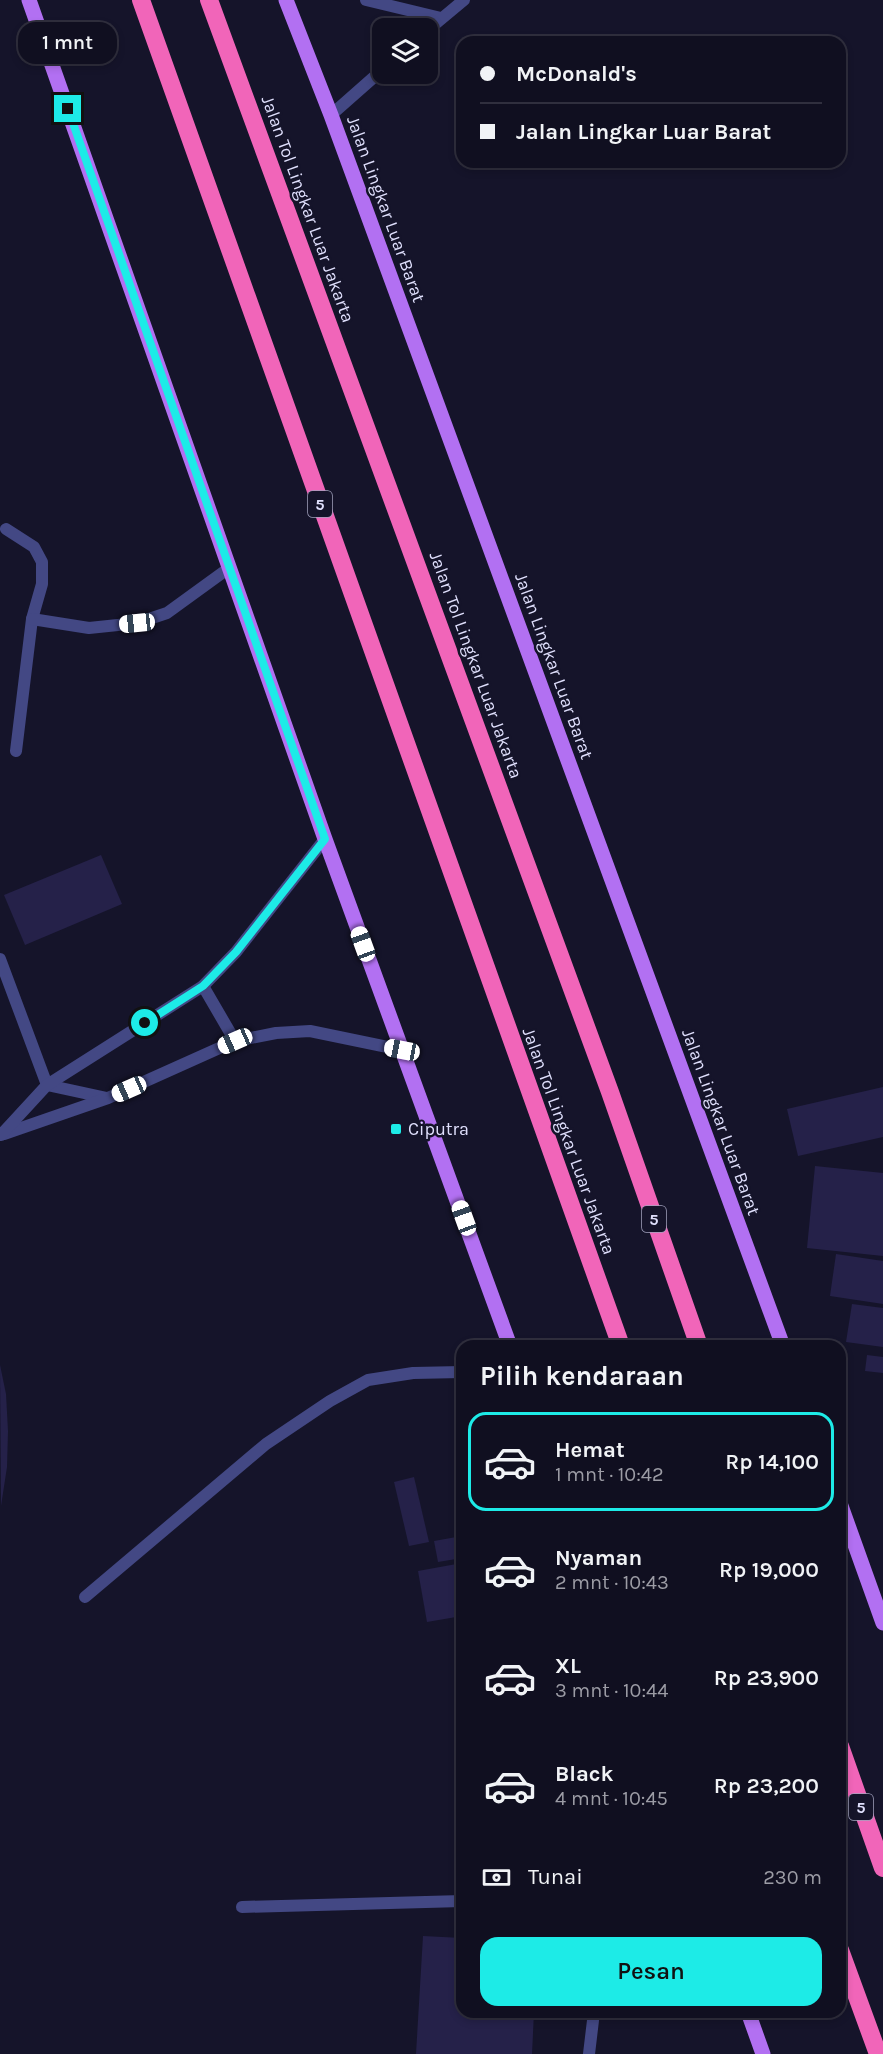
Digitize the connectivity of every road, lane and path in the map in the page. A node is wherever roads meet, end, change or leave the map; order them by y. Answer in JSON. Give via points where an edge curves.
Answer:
{"nodes":[{"id":1,"x":29,"y":0,"type":"edge"},
{"id":2,"x":141,"y":0,"type":"edge"},
{"id":3,"x":209,"y":0,"type":"edge"},
{"id":4,"x":286,"y":0,"type":"edge"},
{"id":5,"x":366,"y":0,"type":"edge"},
{"id":6,"x":464,"y":0,"type":"edge"},
{"id":7,"x":441,"y":18,"type":"junction"},
{"id":8,"x":438,"y":21,"type":"edge"},
{"id":9,"x":372,"y":79,"type":"edge"},
{"id":10,"x":331,"y":115,"type":"junction"},
{"id":11,"x":6,"y":529,"type":"dead end"},
{"id":12,"x":229,"y":568,"type":"junction"},
{"id":13,"x":32,"y":619,"type":"junction"},
{"id":14,"x":16,"y":751,"type":"dead end"},
{"id":15,"x":325,"y":839,"type":"junction"},
{"id":16,"x":0,"y":959,"type":"edge"},
{"id":17,"x":203,"y":986,"type":"junction"},
{"id":18,"x":235,"y":1041,"type":"junction"},
{"id":19,"x":402,"y":1050,"type":"junction"},
{"id":20,"x":47,"y":1085,"type":"junction"},
{"id":21,"x":108,"y":1098,"type":"junction"},
{"id":22,"x":1,"y":1136,"type":"edge"},
{"id":23,"x":508,"y":1340,"type":"edge"},
{"id":24,"x":619,"y":1340,"type":"edge"},
{"id":25,"x":697,"y":1340,"type":"edge"},
{"id":26,"x":781,"y":1340,"type":"edge"},
{"id":27,"x":456,"y":1372,"type":"edge"},
{"id":28,"x":846,"y":1520,"type":"edge"},
{"id":29,"x":85,"y":1597,"type":"dead end"},
{"id":30,"x":883,"y":1623,"type":"edge"},
{"id":31,"x":846,"y":1763,"type":"edge"},
{"id":32,"x":883,"y":1868,"type":"edge"},
{"id":33,"x":456,"y":1901,"type":"edge"},
{"id":34,"x":242,"y":1907,"type":"dead end"},
{"id":35,"x":846,"y":1966,"type":"edge"},
{"id":36,"x":593,"y":2018,"type":"edge"},
{"id":37,"x":750,"y":2018,"type":"edge"},
{"id":38,"x":589,"y":2054,"type":"edge"},
{"id":39,"x":763,"y":2054,"type":"edge"},
{"id":40,"x":878,"y":2054,"type":"edge"}],
"edges":[{"from":1,"to":12,"type":"main road"},
{"from":2,"to":24,"type":"highway","name":"Jalan Tol Lingkar Luar Jakarta","number":"5"},
{"from":3,"to":25,"type":"highway","name":"Jalan Tol Lingkar Luar Jakarta","number":"5"},
{"from":4,"to":10,"type":"main road","name":"Jalan Lingkar Luar Barat"},
{"from":5,"to":7,"type":"lane"},
{"from":6,"to":7,"type":"lane"},
{"from":7,"to":8,"type":"lane"},
{"from":9,"to":10,"type":"lane"},
{"from":10,"to":26,"type":"main road","name":"Jalan Lingkar Luar Barat"},
{"from":11,"to":13,"type":"lane","via":[[34,547],[42,562],[42,584]]},
{"from":12,"to":13,"type":"lane","via":[[167,613],[137,623],[89,628]]},
{"from":12,"to":15,"type":"main road"},
{"from":13,"to":14,"type":"lane"},
{"from":15,"to":17,"type":"lane","via":[[236,952]]},
{"from":15,"to":19,"type":"main road"},
{"from":16,"to":20,"type":"lane"},
{"from":17,"to":18,"type":"lane"},
{"from":17,"to":20,"type":"lane"},
{"from":18,"to":19,"type":"lane","via":[[310,1031]]},
{"from":18,"to":21,"type":"lane"},
{"from":19,"to":23,"type":"main road"},
{"from":20,"to":21,"type":"lane"},
{"from":20,"to":22,"type":"lane"},
{"from":21,"to":22,"type":"lane"},
{"from":27,"to":29,"type":"lane","via":[[368,1380],[330,1401],[266,1444]]},
{"from":28,"to":30,"type":"main road"},
{"from":31,"to":32,"type":"highway","number":"5"},
{"from":33,"to":34,"type":"lane"},
{"from":35,"to":40,"type":"highway"},
{"from":36,"to":38,"type":"lane"},
{"from":37,"to":39,"type":"main road"}]}
